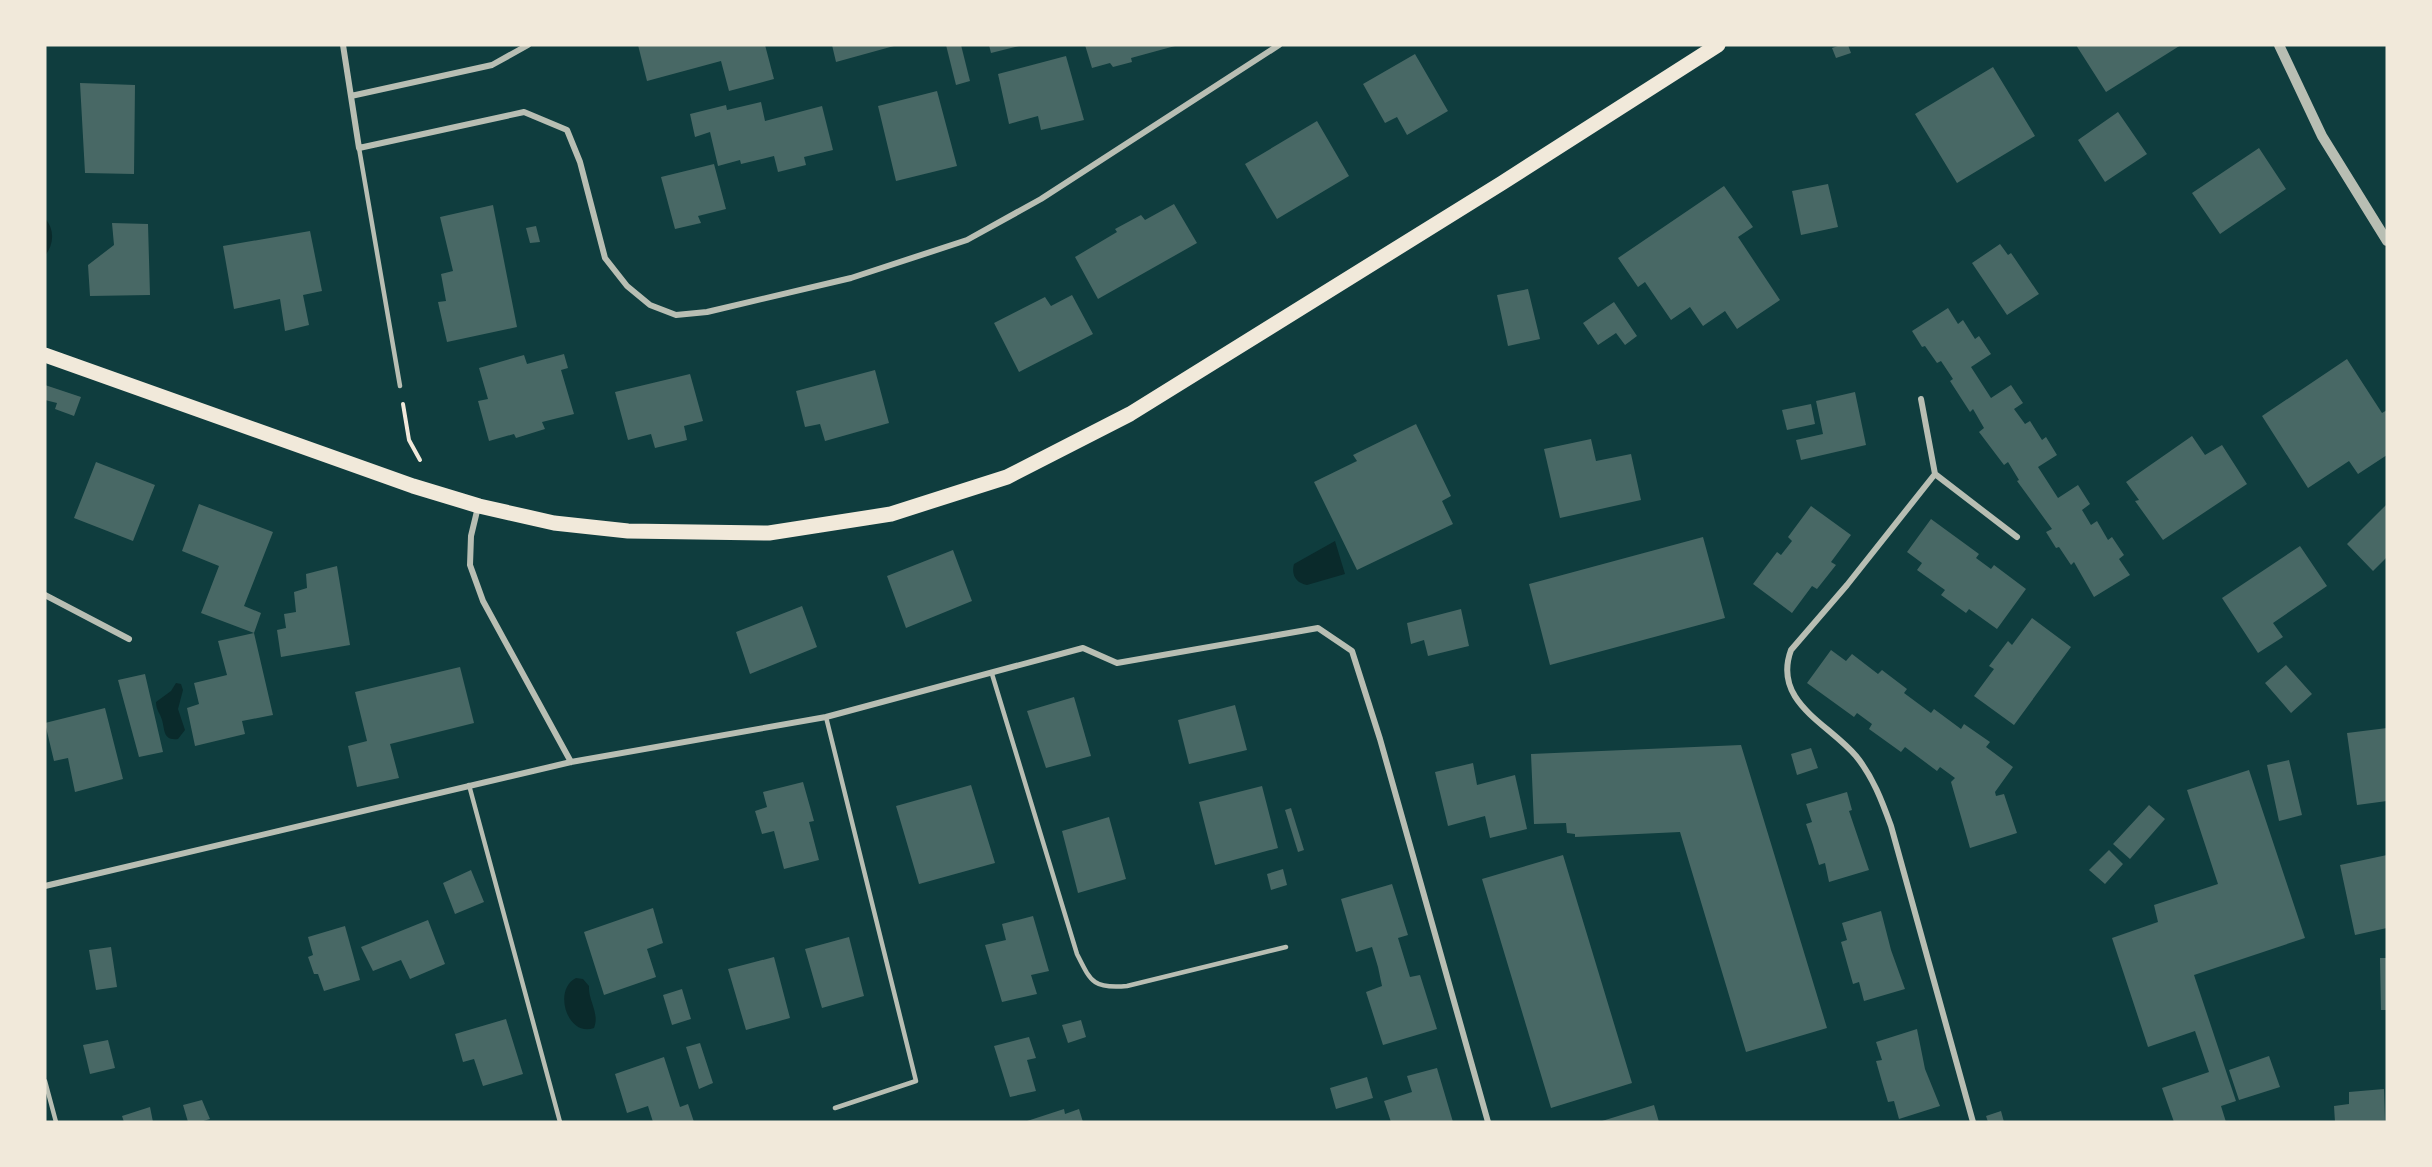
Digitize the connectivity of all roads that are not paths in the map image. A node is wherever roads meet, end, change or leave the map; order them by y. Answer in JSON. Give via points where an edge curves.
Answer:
{"nodes":[{"id":1,"x":343,"y":45,"type":"edge"},
{"id":2,"x":528,"y":45,"type":"edge"},
{"id":3,"x":1279,"y":45,"type":"edge"},
{"id":4,"x":1718,"y":45,"type":"edge"},
{"id":5,"x":2279,"y":45,"type":"edge"},
{"id":6,"x":351,"y":96,"type":"junction"},
{"id":7,"x":358,"y":147,"type":"junction"},
{"id":8,"x":2387,"y":241,"type":"edge"},
{"id":9,"x":45,"y":355,"type":"edge"},
{"id":10,"x":400,"y":386,"type":"road end"},
{"id":11,"x":1921,"y":399,"type":"dead end"},
{"id":12,"x":1935,"y":474,"type":"junction"},
{"id":13,"x":478,"y":506,"type":"junction"},
{"id":14,"x":2017,"y":537,"type":"dead end"},
{"id":15,"x":45,"y":595,"type":"edge"},
{"id":16,"x":129,"y":639,"type":"dead end"},
{"id":17,"x":992,"y":674,"type":"junction"},
{"id":18,"x":826,"y":717,"type":"junction"},
{"id":19,"x":571,"y":762,"type":"junction"},
{"id":20,"x":469,"y":785,"type":"junction"},
{"id":21,"x":45,"y":886,"type":"edge"},
{"id":22,"x":1286,"y":947,"type":"dead end"},
{"id":23,"x":45,"y":1081,"type":"edge"},
{"id":24,"x":835,"y":1108,"type":"dead end"},
{"id":25,"x":56,"y":1122,"type":"edge"},
{"id":26,"x":560,"y":1122,"type":"edge"},
{"id":27,"x":1488,"y":1122,"type":"edge"},
{"id":28,"x":1973,"y":1122,"type":"edge"}],
"edges":[{"from":1,"to":6,"type":"street"},
{"from":2,"to":6,"type":"street","via":[[492,65]]},
{"from":3,"to":7,"type":"street","via":[[1041,199],[967,240],[851,278],[707,312],[676,315],[650,305],[627,286],[605,258],[580,162],[567,130],[524,112]]},
{"from":4,"to":13,"type":"main road","via":[[1130,414],[1006,477],[891,514],[769,533],[628,531],[554,523]]},
{"from":5,"to":8,"type":"street","via":[[2322,136]]},
{"from":6,"to":7,"type":"street"},
{"from":7,"to":10,"type":"lane"},
{"from":9,"to":13,"type":"main road"},
{"from":11,"to":12,"type":"street"},
{"from":12,"to":14,"type":"street"},
{"from":12,"to":28,"type":"street","via":[[1791,650],[1786,674],[1796,698],[1854,754],[1880,793]]},
{"from":13,"to":19,"type":"street","via":[[470,565],[483,601]]},
{"from":15,"to":16,"type":"street"},
{"from":17,"to":18,"type":"street"},
{"from":17,"to":22,"type":"lane","via":[[1077,954],[1089,978],[1106,988],[1126,986]]},
{"from":17,"to":27,"type":"street","via":[[1083,648],[1117,663],[1317,628],[1352,651]]},
{"from":18,"to":19,"type":"street"},
{"from":18,"to":24,"type":"lane","via":[[916,1081]]},
{"from":19,"to":20,"type":"street"},
{"from":20,"to":21,"type":"street"},
{"from":20,"to":26,"type":"lane"},
{"from":23,"to":25,"type":"lane"}]}
